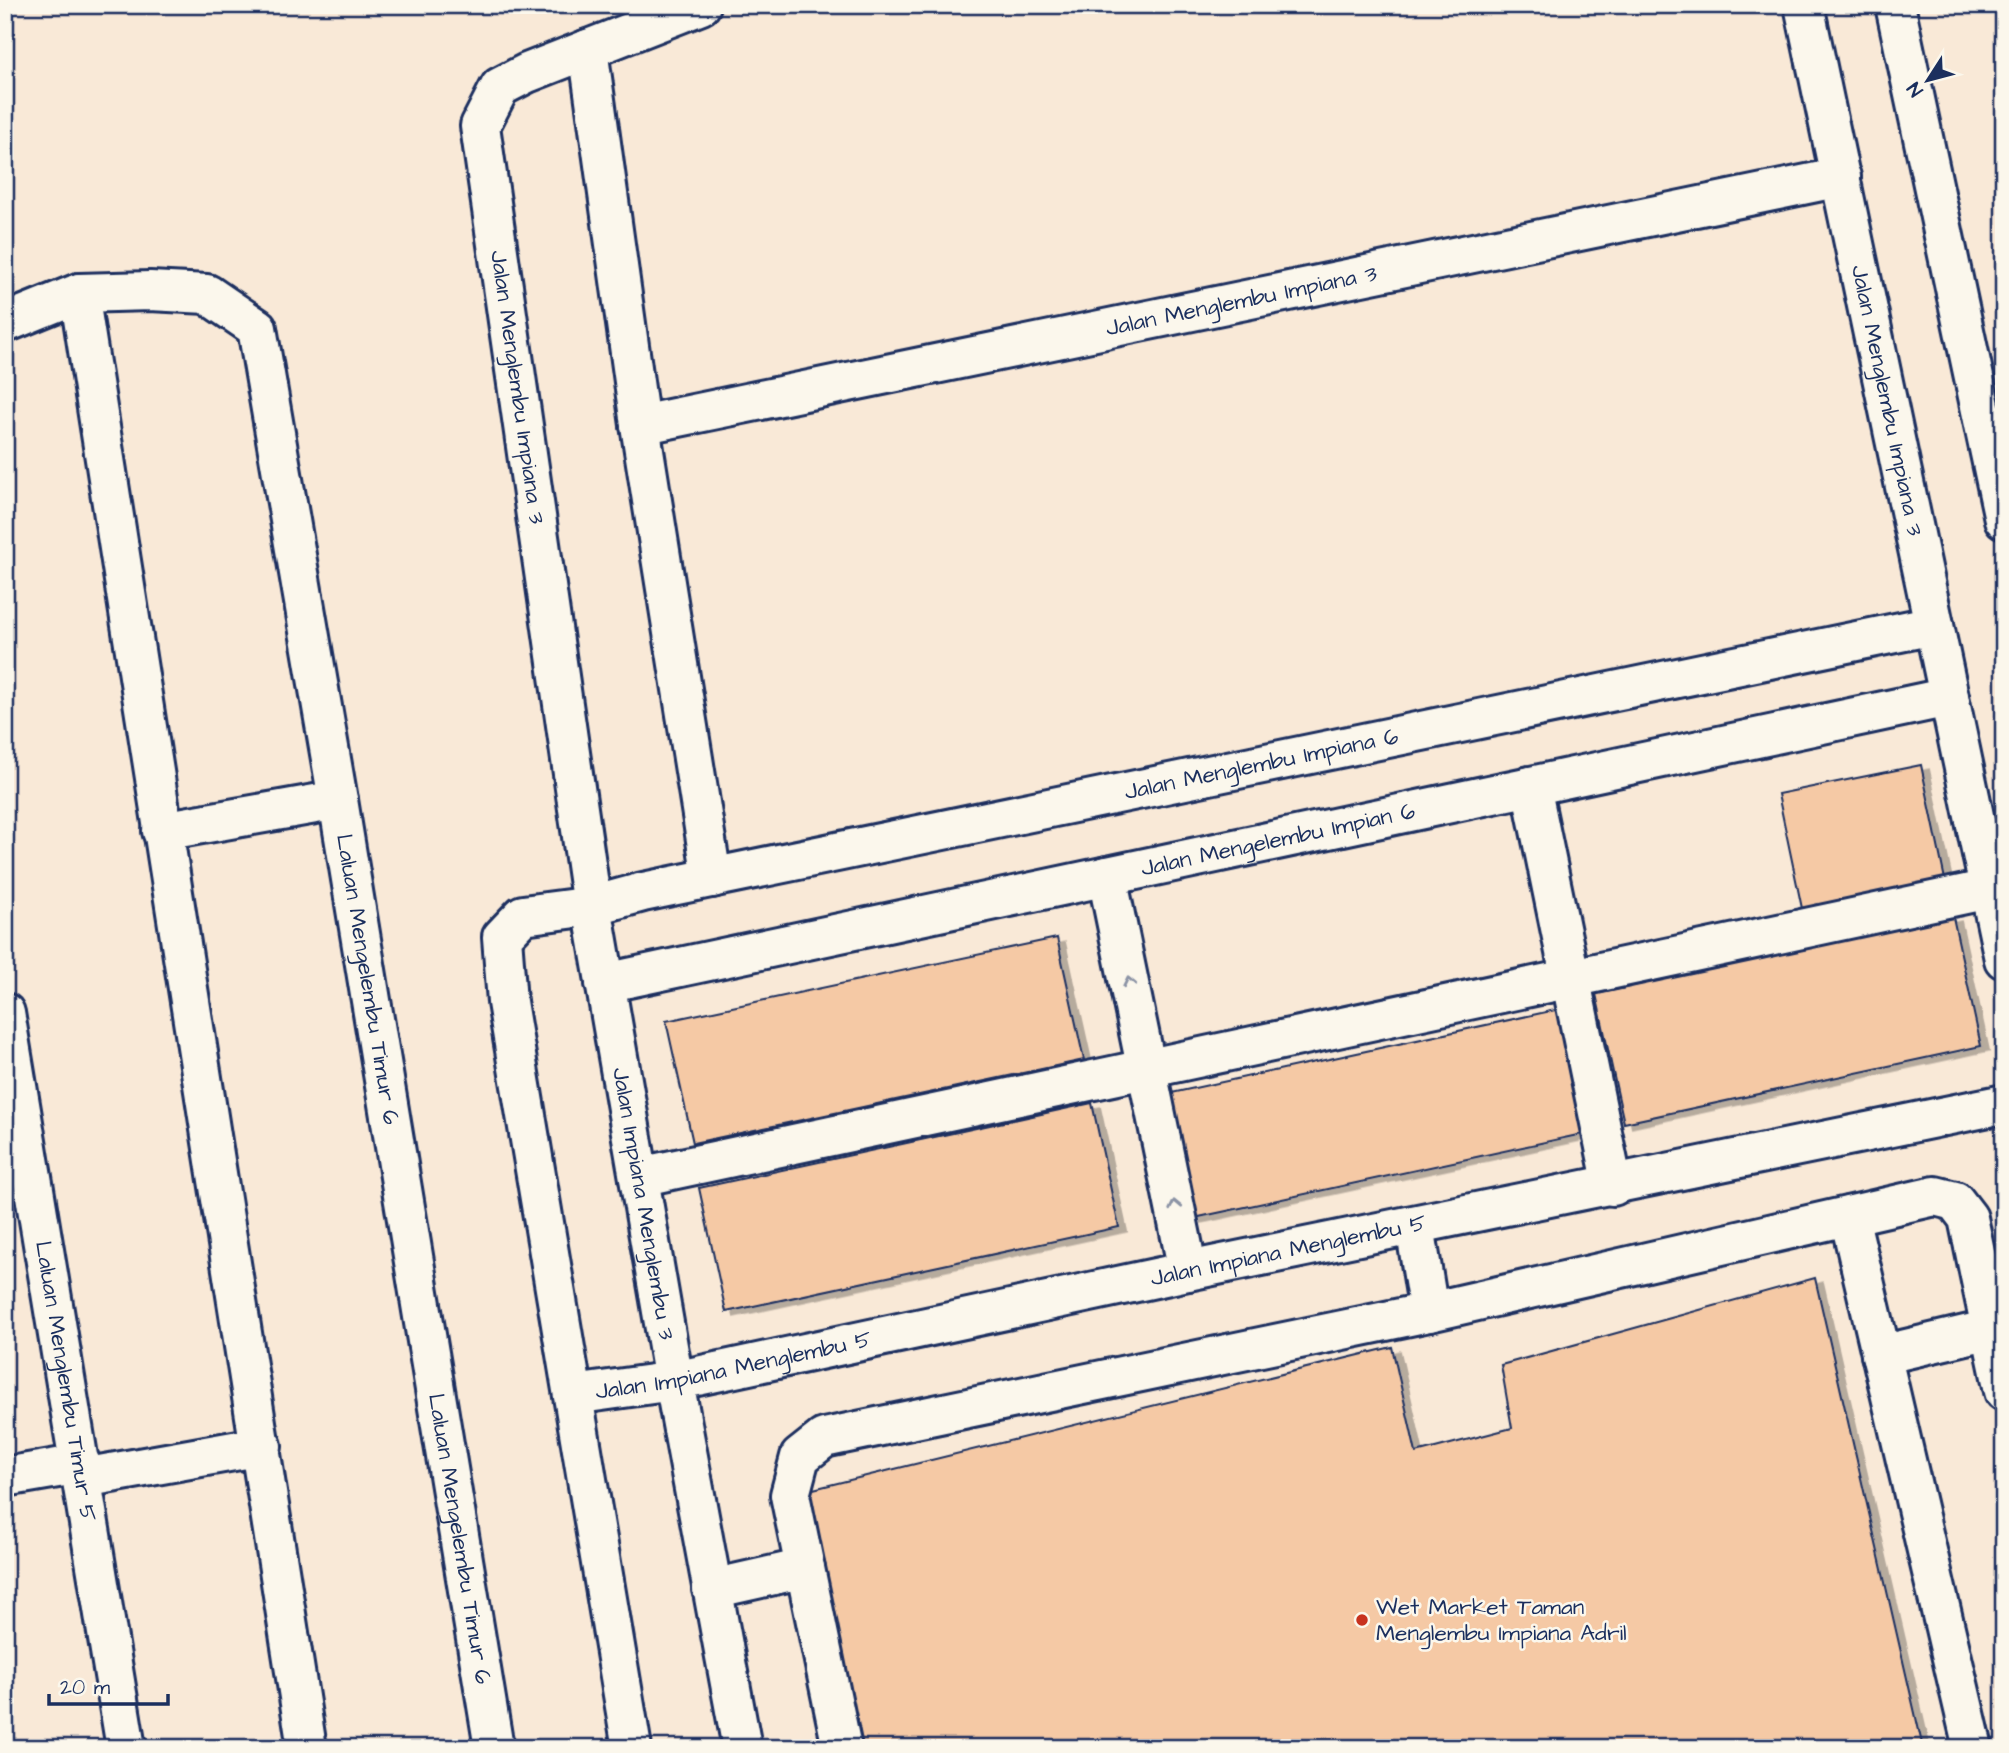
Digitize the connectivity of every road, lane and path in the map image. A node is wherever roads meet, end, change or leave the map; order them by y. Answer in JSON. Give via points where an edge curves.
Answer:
{"nodes":[{"id":1,"x":701,"y":5,"type":"edge"},
{"id":2,"x":1804,"y":5,"type":"edge"},
{"id":3,"x":1895,"y":5,"type":"edge"},
{"id":4,"x":588,"y":49,"type":"junction"},
{"id":5,"x":1841,"y":177,"type":"junction"},
{"id":6,"x":79,"y":293,"type":"junction"},
{"id":7,"x":5,"y":323,"type":"edge"},
{"id":8,"x":640,"y":425,"type":"junction"},
{"id":9,"x":2004,"y":519,"type":"edge"},
{"id":10,"x":1934,"y":625,"type":"junction"},
{"id":11,"x":1949,"y":697,"type":"junction"},
{"id":12,"x":1531,"y":786,"type":"junction"},
{"id":13,"x":338,"y":800,"type":"junction"},
{"id":14,"x":162,"y":831,"type":"junction"},
{"id":15,"x":1107,"y":876,"type":"junction"},
{"id":16,"x":712,"y":878,"type":"junction"},
{"id":17,"x":1989,"y":889,"type":"junction"},
{"id":18,"x":592,"y":906,"type":"junction"},
{"id":19,"x":2004,"y":960,"type":"edge"},
{"id":20,"x":1570,"y":979,"type":"junction"},
{"id":21,"x":605,"y":983,"type":"junction"},
{"id":22,"x":5,"y":1013,"type":"edge"},
{"id":23,"x":1147,"y":1069,"type":"junction"},
{"id":24,"x":2004,"y":1104,"type":"edge"},
{"id":25,"x":639,"y":1177,"type":"junction"},
{"id":26,"x":1613,"y":1186,"type":"junction"},
{"id":27,"x":1849,"y":1216,"type":"junction"},
{"id":28,"x":1415,"y":1226,"type":"junction"},
{"id":29,"x":1188,"y":1271,"type":"junction"},
{"id":30,"x":1429,"y":1312,"type":"junction"},
{"id":31,"x":1997,"y":1328,"type":"edge"},
{"id":32,"x":1881,"y":1355,"type":"junction"},
{"id":33,"x":674,"y":1381,"type":"junction"},
{"id":34,"x":2004,"y":1391,"type":"edge"},
{"id":35,"x":573,"y":1395,"type":"junction"},
{"id":36,"x":262,"y":1446,"type":"junction"},
{"id":37,"x":82,"y":1471,"type":"junction"},
{"id":38,"x":5,"y":1477,"type":"edge"},
{"id":39,"x":805,"y":1569,"type":"junction"},
{"id":40,"x":712,"y":1589,"type":"junction"},
{"id":41,"x":126,"y":1748,"type":"edge"},
{"id":42,"x":307,"y":1748,"type":"edge"},
{"id":43,"x":494,"y":1748,"type":"edge"},
{"id":44,"x":632,"y":1748,"type":"edge"},
{"id":45,"x":742,"y":1748,"type":"edge"},
{"id":46,"x":842,"y":1748,"type":"edge"},
{"id":47,"x":1973,"y":1748,"type":"edge"}],
"edges":[{"from":1,"to":4,"type":"street","name":"Jalan Menglembu Impiana 3"},
{"from":2,"to":5,"type":"street","name":"Jalan Menglembu Impiana 3"},
{"from":3,"to":9,"type":"street"},
{"from":4,"to":8,"type":"street"},
{"from":4,"to":18,"type":"street","name":"Jalan Menglembu Impiana 3","via":[[500,87],[480,126]]},
{"from":5,"to":8,"type":"street","name":"Jalan Menglembu Impiana 3"},
{"from":5,"to":10,"type":"street","name":"Jalan Menglembu Impiana 3"},
{"from":6,"to":7,"type":"street"},
{"from":6,"to":13,"type":"street","name":"Laluan Mengelembu Timur 6","via":[[207,294],[257,328]]},
{"from":6,"to":14,"type":"street"},
{"from":8,"to":16,"type":"street"},
{"from":10,"to":11,"type":"street","name":"Jalan Menglembu Impiana 3"},
{"from":10,"to":16,"type":"street","name":"Jalan Menglembu Impiana 6"},
{"from":11,"to":12,"type":"street","name":"Jalan Mengelembu Impian 6"},
{"from":11,"to":17,"type":"street","name":"Jalan Menglembu Impiana 3"},
{"from":12,"to":15,"type":"street","name":"Jalan Mengelembu Impian 6"},
{"from":12,"to":20,"type":"street"},
{"from":13,"to":14,"type":"street"},
{"from":13,"to":43,"type":"street","name":"Laluan Mengelembu Timur 6"},
{"from":14,"to":36,"type":"street"},
{"from":15,"to":21,"type":"street","name":"Jalan Mengelembu Impian 6"},
{"from":23,"to":15,"type":"street","one_way":true},
{"from":16,"to":18,"type":"street","name":"Jalan Menglembu Impiana 6"},
{"from":17,"to":19,"type":"street","name":"Jalan Menglembu Impiana 3"},
{"from":17,"to":20,"type":"street"},
{"from":18,"to":21,"type":"street","name":"Jalan Impiana Menglembu 3"},
{"from":18,"to":35,"type":"street","name":"Jalan Menglembu Impiana 6","via":[[523,915],[502,937],[507,1002]]},
{"from":20,"to":23,"type":"street"},
{"from":20,"to":26,"type":"street"},
{"from":21,"to":25,"type":"street","name":"Jalan Impiana Menglembu 3"},
{"from":22,"to":37,"type":"street","name":"Laluan Menglembu Timur 5"},
{"from":23,"to":25,"type":"street"},
{"from":29,"to":23,"type":"street","one_way":true},
{"from":24,"to":26,"type":"street","name":"Jalan Impiana Menglembu 5"},
{"from":25,"to":33,"type":"street","name":"Jalan Impiana Menglembu 3"},
{"from":26,"to":28,"type":"street","name":"Jalan Impiana Menglembu 5"},
{"from":27,"to":30,"type":"street"},
{"from":27,"to":31,"type":"street","via":[[1935,1196],[1955,1201],[1968,1218]]},
{"from":27,"to":32,"type":"street"},
{"from":28,"to":29,"type":"street","name":"Jalan Impiana Menglembu 5"},
{"from":28,"to":30,"type":"street"},
{"from":29,"to":33,"type":"street","name":"Jalan Impiana Menglembu 5"},
{"from":30,"to":39,"type":"street","via":[[824,1438],[800,1457],[790,1495]]},
{"from":31,"to":32,"type":"street"},
{"from":31,"to":34,"type":"street"},
{"from":32,"to":47,"type":"street"},
{"from":33,"to":35,"type":"street","name":"Jalan Impiana Menglembu 5"},
{"from":33,"to":40,"type":"street","name":"Jalan Impiana Menglembu 3"},
{"from":35,"to":44,"type":"street"},
{"from":36,"to":37,"type":"street"},
{"from":36,"to":42,"type":"street"},
{"from":37,"to":38,"type":"street"},
{"from":37,"to":41,"type":"street","name":"Laluan Menglembu Timur 5"},
{"from":39,"to":40,"type":"street"},
{"from":39,"to":46,"type":"street"},
{"from":40,"to":45,"type":"street","name":"Jalan Impiana Menglembu 3"}]}
